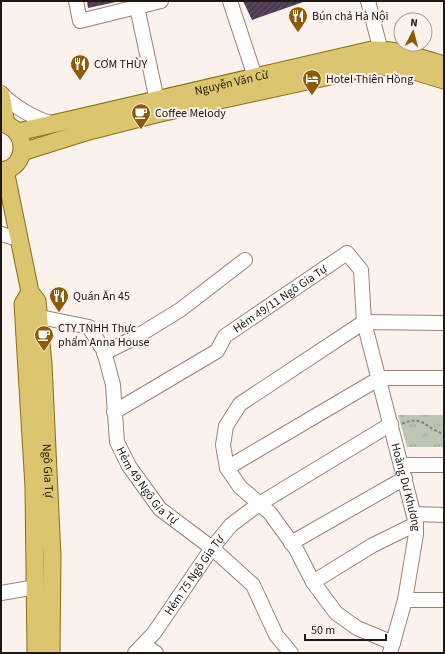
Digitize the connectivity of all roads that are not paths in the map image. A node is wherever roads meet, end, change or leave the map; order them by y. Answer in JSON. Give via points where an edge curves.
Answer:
{"nodes":[{"id":1,"x":76,"y":1,"type":"edge"},
{"id":2,"x":161,"y":1,"type":"edge"},
{"id":3,"x":230,"y":1,"type":"edge"},
{"id":4,"x":368,"y":1,"type":"edge"},
{"id":5,"x":137,"y":7,"type":"junction"},
{"id":6,"x":383,"y":58,"type":"junction"},
{"id":7,"x":444,"y":65,"type":"edge"},
{"id":8,"x":444,"y":80,"type":"edge"},
{"id":9,"x":257,"y":84,"type":"junction"},
{"id":10,"x":1,"y":94,"type":"edge"},
{"id":11,"x":158,"y":106,"type":"junction"},
{"id":12,"x":54,"y":124,"type":"junction"},
{"id":13,"x":8,"y":126,"type":"edge"},
{"id":14,"x":22,"y":152,"type":"junction"},
{"id":15,"x":3,"y":171,"type":"edge"},
{"id":16,"x":1,"y":234,"type":"edge"},
{"id":17,"x":18,"y":239,"type":"junction"},
{"id":18,"x":348,"y":253,"type":"joint"},
{"id":19,"x":245,"y":260,"type":"dead end"},
{"id":20,"x":30,"y":292,"type":"junction"},
{"id":21,"x":40,"y":317,"type":"junction"},
{"id":22,"x":364,"y":322,"type":"junction"},
{"id":23,"x":444,"y":323,"type":"edge"},
{"id":24,"x":104,"y":353,"type":"junction"},
{"id":25,"x":380,"y":378,"type":"junction"},
{"id":26,"x":444,"y":378,"type":"edge"},
{"id":27,"x":114,"y":412,"type":"junction"},
{"id":28,"x":392,"y":426,"type":"junction"},
{"id":29,"x":444,"y":465,"type":"edge"},
{"id":30,"x":227,"y":468,"type":"junction"},
{"id":31,"x":403,"y":472,"type":"junction"},
{"id":32,"x":259,"y":504,"type":"junction"},
{"id":33,"x":444,"y":515,"type":"edge"},
{"id":34,"x":415,"y":519,"type":"junction"},
{"id":35,"x":291,"y":543,"type":"junction"},
{"id":36,"x":212,"y":548,"type":"junction"},
{"id":37,"x":313,"y":582,"type":"junction"},
{"id":38,"x":44,"y":586,"type":"junction"},
{"id":39,"x":1,"y":593,"type":"edge"},
{"id":40,"x":405,"y":600,"type":"junction"},
{"id":41,"x":444,"y":600,"type":"edge"},
{"id":42,"x":392,"y":648,"type":"edge"},
{"id":43,"x":139,"y":649,"type":"edge"},
{"id":44,"x":36,"y":653,"type":"edge"},
{"id":45,"x":51,"y":653,"type":"edge"},
{"id":46,"x":156,"y":653,"type":"edge"},
{"id":47,"x":291,"y":653,"type":"edge"}],
"edges":[{"from":1,"to":5,"type":"street","via":[[80,21]]},
{"from":2,"to":5,"type":"street"},
{"from":3,"to":9,"type":"street"},
{"from":4,"to":6,"type":"street"},
{"from":5,"to":11,"type":"street"},
{"from":6,"to":7,"type":"main road","name":"Nguyễn Văn Cừ","via":[[402,52]]},
{"from":6,"to":8,"type":"main road","name":"Nguyễn Văn Cừ","via":[[404,68]]},
{"from":6,"to":9,"type":"main road","name":"Nguyễn Văn Cừ","via":[[358,53]]},
{"from":9,"to":11,"type":"main road","name":"Nguyễn Văn Cừ"},
{"from":10,"to":12,"type":"street","via":[[44,122]]},
{"from":10,"to":13,"type":"main road"},
{"from":11,"to":12,"type":"main road","name":"Nguyễn Văn Cừ"},
{"from":11,"to":14,"type":"main road","name":"Nguyễn Văn Cừ"},
{"from":12,"to":13,"type":"main road","name":"Nguyễn Văn Cừ"},
{"from":13,"to":14,"type":"main road","via":[[21,139]]},
{"from":14,"to":15,"type":"main road","via":[[16,164]]},
{"from":15,"to":17,"type":"main road","name":"Ngô Gia Tự"},
{"from":16,"to":17,"type":"street"},
{"from":17,"to":20,"type":"main road","name":"Ngô Gia Tự"},
{"from":18,"to":22,"type":"street","name":"Hoàng Dư Khương","via":[[360,270]]},
{"from":18,"to":27,"type":"street","name":"Hẻm 49/11 Ngô Gia Tự","via":[[225,336],[217,350]]},
{"from":19,"to":24,"type":"street","via":[[180,310]]},
{"from":20,"to":21,"type":"main road","name":"Ngô Gia Tự","via":[[37,301]]},
{"from":20,"to":38,"type":"main road","name":"Ngô Gia Tự","via":[[23,304],[34,487]]},
{"from":21,"to":24,"type":"street","name":"Hẻm 49 Ngô Gia Tự","via":[[89,327]]},
{"from":21,"to":38,"type":"main road","name":"Ngô Gia Tự","via":[[52,556]]},
{"from":22,"to":23,"type":"street"},
{"from":22,"to":25,"type":"street","name":"Hoàng Dư Khương"},
{"from":22,"to":30,"type":"street","via":[[240,404],[226,426],[223,445]]},
{"from":24,"to":27,"type":"street","name":"Hẻm 49 Ngô Gia Tự","via":[[113,385]]},
{"from":25,"to":26,"type":"street"},
{"from":25,"to":28,"type":"street","name":"Hoàng Dư Khương"},
{"from":25,"to":30,"type":"street"},
{"from":27,"to":36,"type":"street","name":"Hẻm 49 Ngô Gia Tự","via":[[117,442],[129,466],[160,509]]},
{"from":28,"to":31,"type":"street","name":"Hoàng Dư Khương"},
{"from":28,"to":32,"type":"street","name":"Hẻm 75 Ngô Gia Tự"},
{"from":29,"to":31,"type":"street"},
{"from":30,"to":32,"type":"street","via":[[240,487]]},
{"from":31,"to":34,"type":"street","name":"Hoàng Dư Khương"},
{"from":31,"to":35,"type":"street"},
{"from":32,"to":35,"type":"street","via":[[270,513]]},
{"from":32,"to":36,"type":"street","name":"Hẻm 75 Ngô Gia Tự","via":[[231,525]]},
{"from":33,"to":34,"type":"street"},
{"from":34,"to":37,"type":"street"},
{"from":34,"to":40,"type":"street","name":"Hoàng Dư Khương","via":[[416,534]]},
{"from":35,"to":37,"type":"street"},
{"from":36,"to":43,"type":"street","name":"Hẻm 75 Ngô Gia Tự","via":[[165,618]]},
{"from":36,"to":47,"type":"street","name":"Hẻm 49 Ngô Gia Tự","via":[[253,585],[276,635]]},
{"from":37,"to":42,"type":"street","via":[[336,613]]},
{"from":38,"to":39,"type":"street"},
{"from":38,"to":44,"type":"main road","name":"Ngô Gia Tự"},
{"from":38,"to":45,"type":"main road","name":"Ngô Gia Tự"},
{"from":40,"to":41,"type":"street"},
{"from":40,"to":42,"type":"street","name":"Hoàng Dư Khương"},
{"from":43,"to":46,"type":"street"}]}
